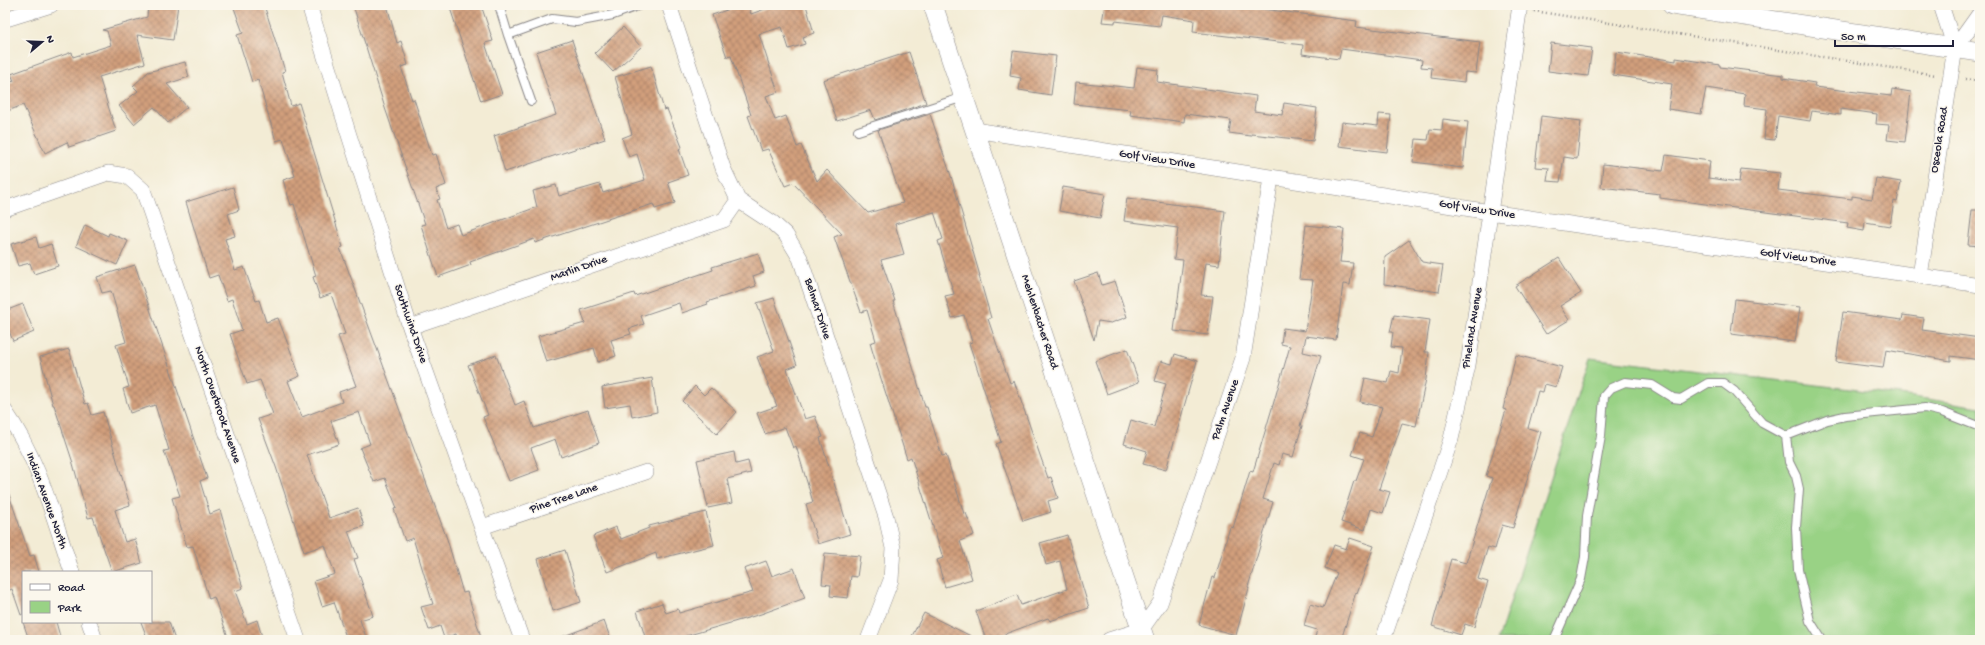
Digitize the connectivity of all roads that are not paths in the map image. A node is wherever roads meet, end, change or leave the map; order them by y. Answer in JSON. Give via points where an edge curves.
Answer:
{"nodes":[{"id":1,"x":51,"y":5,"type":"edge"},
{"id":2,"x":309,"y":5,"type":"edge"},
{"id":3,"x":499,"y":5,"type":"edge"},
{"id":4,"x":640,"y":5,"type":"edge"},
{"id":5,"x":669,"y":5,"type":"edge"},
{"id":6,"x":932,"y":5,"type":"edge"},
{"id":7,"x":1672,"y":5,"type":"edge"},
{"id":8,"x":1941,"y":5,"type":"edge"},
{"id":9,"x":1520,"y":8,"type":"edge"},
{"id":10,"x":1980,"y":13,"type":"edge"},
{"id":11,"x":5,"y":16,"type":"edge"},
{"id":12,"x":508,"y":35,"type":"junction"},
{"id":13,"x":1955,"y":48,"type":"junction"},
{"id":14,"x":1980,"y":52,"type":"edge"},
{"id":15,"x":964,"y":97,"type":"junction"},
{"id":16,"x":530,"y":101,"type":"dead end"},
{"id":17,"x":975,"y":130,"type":"junction"},
{"id":18,"x":858,"y":131,"type":"dead end"},
{"id":19,"x":1271,"y":178,"type":"junction"},
{"id":20,"x":738,"y":200,"type":"junction"},
{"id":21,"x":5,"y":209,"type":"edge"},
{"id":22,"x":1490,"y":212,"type":"junction"},
{"id":23,"x":1920,"y":276,"type":"junction"},
{"id":24,"x":1980,"y":285,"type":"edge"},
{"id":25,"x":410,"y":327,"type":"junction"},
{"id":26,"x":5,"y":411,"type":"edge"},
{"id":27,"x":1980,"y":427,"type":"edge"},
{"id":28,"x":1786,"y":436,"type":"junction"},
{"id":29,"x":646,"y":472,"type":"dead end"},
{"id":30,"x":482,"y":527,"type":"junction"},
{"id":31,"x":72,"y":571,"type":"edge"},
{"id":32,"x":89,"y":623,"type":"edge"},
{"id":33,"x":1143,"y":635,"type":"edge"},
{"id":34,"x":95,"y":640,"type":"edge"},
{"id":35,"x":298,"y":640,"type":"edge"},
{"id":36,"x":522,"y":640,"type":"edge"},
{"id":37,"x":868,"y":640,"type":"edge"},
{"id":38,"x":1109,"y":640,"type":"edge"},
{"id":39,"x":1383,"y":640,"type":"edge"},
{"id":40,"x":1554,"y":640,"type":"edge"},
{"id":41,"x":1822,"y":640,"type":"edge"}],
"edges":[{"from":1,"to":11,"type":"street","via":[[6,19]]},
{"from":2,"to":25,"type":"street","name":"Southwind Drive"},
{"from":3,"to":12,"type":"lane"},
{"from":4,"to":12,"type":"lane","via":[[614,15],[576,22],[552,19]]},
{"from":5,"to":20,"type":"street","via":[[722,168]]},
{"from":6,"to":15,"type":"street","name":"Mehlenbacher Road"},
{"from":7,"to":13,"type":"street"},
{"from":8,"to":13,"type":"street"},
{"from":9,"to":22,"type":"street","name":"Pineland Avenue"},
{"from":10,"to":13,"type":"street","name":"Osceola Road"},
{"from":12,"to":16,"type":"lane"},
{"from":13,"to":14,"type":"street"},
{"from":13,"to":23,"type":"street","name":"Osceola Road"},
{"from":15,"to":17,"type":"street","name":"Mehlenbacher Road"},
{"from":15,"to":18,"type":"lane"},
{"from":17,"to":19,"type":"street","name":"Golf View Drive"},
{"from":17,"to":33,"type":"street","name":"Mehlenbacher Road"},
{"from":19,"to":22,"type":"street","name":"Golf View Drive"},
{"from":19,"to":33,"type":"street","name":"Palm Avenue","via":[[1243,358],[1160,603]]},
{"from":20,"to":25,"type":"street","name":"Marlin Drive","via":[[724,220]]},
{"from":20,"to":37,"type":"street","name":"Belmar Drive","via":[[773,223],[786,235],[800,258],[886,517],[893,548],[891,580]]},
{"from":21,"to":35,"type":"street","name":"North Overbrook Avenue","via":[[108,173],[127,176],[143,190]]},
{"from":22,"to":23,"type":"street","name":"Golf View Drive"},
{"from":22,"to":39,"type":"street","name":"Pineland Avenue","via":[[1468,365],[1451,440]]},
{"from":23,"to":24,"type":"street","name":"Golf View Drive"},
{"from":25,"to":30,"type":"street","name":"Southwind Drive"},
{"from":26,"to":31,"type":"street","name":"Indian Avenue North","via":[[19,430],[38,470]]},
{"from":27,"to":28,"type":"lane","via":[[1924,408],[1845,416]]},
{"from":28,"to":40,"type":"lane","via":[[1762,423],[1734,391],[1723,383],[1708,383],[1681,398],[1673,398],[1652,385],[1624,382],[1611,388],[1604,396],[1601,436],[1587,516],[1581,579]]},
{"from":28,"to":41,"type":"lane","via":[[1789,462],[1796,476],[1798,489],[1798,570],[1810,622]]},
{"from":29,"to":30,"type":"street","name":"Pine Tree Lane"},
{"from":30,"to":36,"type":"street","name":"Southwind Drive"},
{"from":32,"to":34,"type":"street"},
{"from":33,"to":38,"type":"street"}]}
